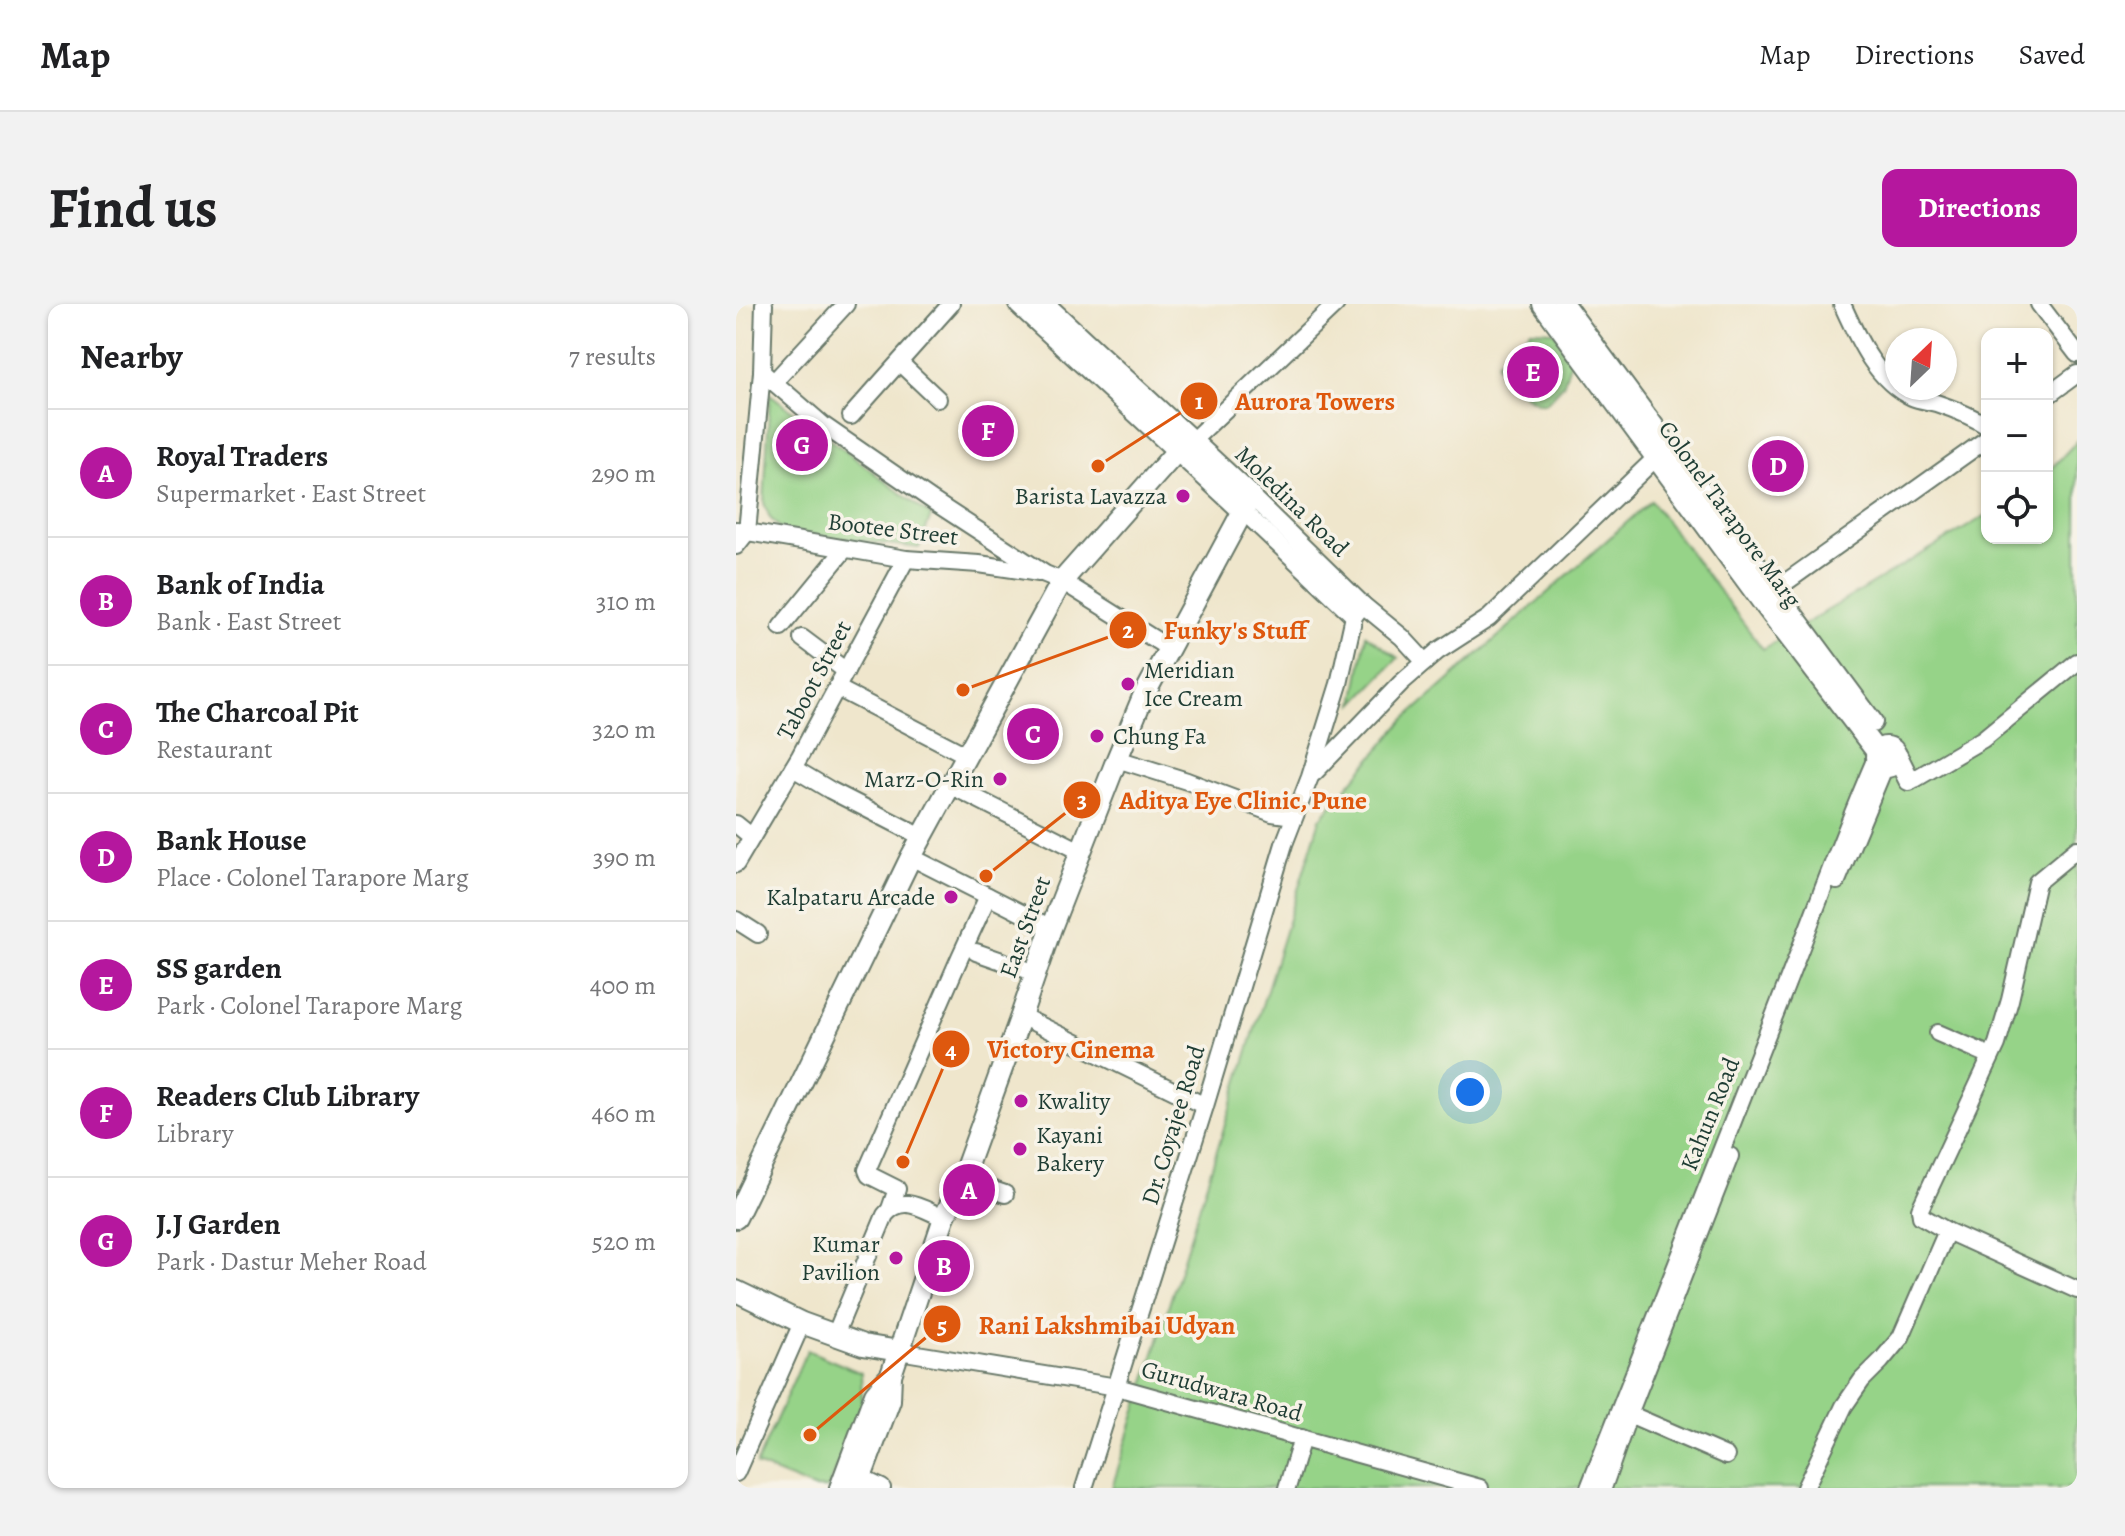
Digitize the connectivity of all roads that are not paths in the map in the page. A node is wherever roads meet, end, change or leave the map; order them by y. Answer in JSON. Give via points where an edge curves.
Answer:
{"nodes":[{"id":1,"x":764,"y":304,"type":"edge"},
{"id":2,"x":846,"y":304,"type":"edge"},
{"id":3,"x":951,"y":304,"type":"edge"},
{"id":4,"x":1019,"y":304,"type":"edge"},
{"id":5,"x":1044,"y":304,"type":"edge"},
{"id":6,"x":1336,"y":304,"type":"edge"},
{"id":7,"x":1842,"y":304,"type":"edge"},
{"id":8,"x":2039,"y":304,"type":"edge"},
{"id":9,"x":1559,"y":307,"type":"edge"},
{"id":10,"x":2077,"y":354,"type":"edge"},
{"id":11,"x":900,"y":363,"type":"junction"},
{"id":12,"x":2077,"y":374,"type":"edge"},
{"id":13,"x":768,"y":377,"type":"junction"},
{"id":14,"x":2053,"y":392,"type":"edge"},
{"id":15,"x":938,"y":399,"type":"dead end"},
{"id":16,"x":851,"y":416,"type":"dead end"},
{"id":17,"x":1981,"y":423,"type":"edge"},
{"id":18,"x":1981,"y":443,"type":"edge"},
{"id":19,"x":1184,"y":446,"type":"junction"},
{"id":20,"x":1662,"y":452,"type":"junction"},
{"id":21,"x":1246,"y":503,"type":"junction"},
{"id":22,"x":740,"y":536,"type":"edge"},
{"id":23,"x":845,"y":549,"type":"junction"},
{"id":24,"x":906,"y":559,"type":"junction"},
{"id":25,"x":1054,"y":578,"type":"junction"},
{"id":26,"x":1767,"y":596,"type":"junction"},
{"id":27,"x":1359,"y":611,"type":"junction"},
{"id":28,"x":781,"y":627,"type":"dead end"},
{"id":29,"x":802,"y":638,"type":"dead end"},
{"id":30,"x":1170,"y":649,"type":"junction"},
{"id":31,"x":1431,"y":657,"type":"junction"},
{"id":32,"x":2077,"y":662,"type":"edge"},
{"id":33,"x":846,"y":671,"type":"junction"},
{"id":34,"x":837,"y":688,"type":"junction"},
{"id":35,"x":1331,"y":710,"type":"junction"},
{"id":36,"x":1359,"y":727,"type":"junction"},
{"id":37,"x":966,"y":755,"type":"junction"},
{"id":38,"x":1886,"y":758,"type":"junction"},
{"id":39,"x":1117,"y":759,"type":"junction"},
{"id":40,"x":793,"y":768,"type":"junction"},
{"id":41,"x":1310,"y":777,"type":"junction"},
{"id":42,"x":1909,"y":780,"type":"joint"},
{"id":43,"x":950,"y":785,"type":"junction"},
{"id":44,"x":1294,"y":816,"type":"junction"},
{"id":45,"x":736,"y":824,"type":"edge"},
{"id":46,"x":752,"y":837,"type":"junction"},
{"id":47,"x":922,"y":837,"type":"junction"},
{"id":48,"x":2077,"y":849,"type":"edge"},
{"id":49,"x":1080,"y":851,"type":"junction"},
{"id":50,"x":911,"y":857,"type":"junction"},
{"id":51,"x":736,"y":864,"type":"edge"},
{"id":52,"x":988,"y":896,"type":"junction"},
{"id":53,"x":736,"y":920,"type":"edge"},
{"id":54,"x":1051,"y":928,"type":"junction"},
{"id":55,"x":758,"y":934,"type":"dead end"},
{"id":56,"x":976,"y":952,"type":"dead end"},
{"id":57,"x":1036,"y":973,"type":"junction"},
{"id":58,"x":1021,"y":1016,"type":"junction"},
{"id":59,"x":1938,"y":1033,"type":"dead end"},
{"id":60,"x":1991,"y":1056,"type":"junction"},
{"id":61,"x":1205,"y":1106,"type":"junction"},
{"id":62,"x":962,"y":1179,"type":"junction"},
{"id":63,"x":1005,"y":1194,"type":"dead end"},
{"id":64,"x":890,"y":1209,"type":"junction"},
{"id":65,"x":736,"y":1218,"type":"edge"},
{"id":66,"x":944,"y":1218,"type":"junction"},
{"id":67,"x":1947,"y":1231,"type":"junction"},
{"id":68,"x":2077,"y":1290,"type":"edge"},
{"id":69,"x":736,"y":1291,"type":"edge"},
{"id":70,"x":802,"y":1323,"type":"junction"},
{"id":71,"x":835,"y":1335,"type":"junction"},
{"id":72,"x":899,"y":1351,"type":"junction"},
{"id":73,"x":891,"y":1375,"type":"junction"},
{"id":74,"x":1117,"y":1387,"type":"junction"},
{"id":75,"x":1629,"y":1414,"type":"junction"},
{"id":76,"x":1302,"y":1438,"type":"junction"},
{"id":77,"x":1726,"y":1456,"type":"dead end"},
{"id":78,"x":736,"y":1473,"type":"edge"},
{"id":79,"x":859,"y":1483,"type":"edge"},
{"id":80,"x":840,"y":1488,"type":"edge"},
{"id":81,"x":882,"y":1488,"type":"edge"},
{"id":82,"x":1084,"y":1488,"type":"edge"},
{"id":83,"x":1287,"y":1488,"type":"edge"},
{"id":84,"x":1480,"y":1488,"type":"edge"},
{"id":85,"x":1589,"y":1488,"type":"edge"},
{"id":86,"x":1603,"y":1488,"type":"edge"},
{"id":87,"x":1805,"y":1488,"type":"edge"}],
"edges":[{"from":1,"to":13,"type":"street"},
{"from":2,"to":13,"type":"street"},
{"from":3,"to":11,"type":"street"},
{"from":4,"to":19,"type":"main road","name":"Moledina Road"},
{"from":5,"to":19,"type":"main road","name":"Moledina Road"},
{"from":6,"to":19,"type":"street"},
{"from":7,"to":17,"type":"street","via":[[1881,374],[1896,388]]},
{"from":8,"to":10,"type":"street"},
{"from":9,"to":20,"type":"main road","name":"Colonel Tarapore Marg"},
{"from":11,"to":15,"type":"street"},
{"from":11,"to":16,"type":"street"},
{"from":12,"to":14,"type":"street"},
{"from":13,"to":22,"type":"street"},
{"from":13,"to":25,"type":"street","via":[[823,425]]},
{"from":18,"to":26,"type":"street"},
{"from":19,"to":21,"type":"main road","name":"Moledina Road"},
{"from":19,"to":25,"type":"main road"},
{"from":20,"to":26,"type":"main road","name":"Colonel Tarapore Marg"},
{"from":20,"to":31,"type":"street","via":[[1489,618]]},
{"from":21,"to":27,"type":"street"},
{"from":21,"to":30,"type":"main road","name":"East Street"},
{"from":22,"to":23,"type":"street","name":"Bootee Street"},
{"from":23,"to":24,"type":"street","name":"Bootee Street"},
{"from":23,"to":28,"type":"street"},
{"from":24,"to":25,"type":"street","name":"Bootee Street","via":[[979,564]]},
{"from":24,"to":33,"type":"street","name":"Taboot Street"},
{"from":25,"to":30,"type":"street"},
{"from":25,"to":37,"type":"main road"},
{"from":26,"to":38,"type":"main road","name":"Colonel Tarapore Marg"},
{"from":27,"to":31,"type":"street"},
{"from":27,"to":35,"type":"street","name":"Dr. Coyajee Road"},
{"from":29,"to":33,"type":"street"},
{"from":30,"to":39,"type":"main road","name":"East Street"},
{"from":31,"to":36,"type":"street"},
{"from":32,"to":42,"type":"street","via":[[1983,739]]},
{"from":33,"to":34,"type":"street","name":"Taboot Street"},
{"from":34,"to":37,"type":"street"},
{"from":34,"to":40,"type":"street","name":"Taboot Street"},
{"from":35,"to":36,"type":"street","via":[[1349,727]]},
{"from":35,"to":41,"type":"street","name":"Dr. Coyajee Road"},
{"from":36,"to":41,"type":"street"},
{"from":37,"to":43,"type":"main road"},
{"from":38,"to":42,"type":"main road"},
{"from":38,"to":75,"type":"street","name":"Kahun Road"},
{"from":38,"to":85,"type":"street","name":"Kahun Road","via":[[1850,816]]},
{"from":39,"to":44,"type":"street"},
{"from":39,"to":49,"type":"main road","name":"East Street"},
{"from":40,"to":46,"type":"street","name":"Taboot Street"},
{"from":40,"to":47,"type":"street"},
{"from":41,"to":44,"type":"street","name":"Dr. Coyajee Road"},
{"from":43,"to":47,"type":"main road"},
{"from":43,"to":49,"type":"street"},
{"from":44,"to":61,"type":"street","name":"Dr. Coyajee Road"},
{"from":45,"to":46,"type":"street"},
{"from":46,"to":51,"type":"street","name":"Taboot Street"},
{"from":47,"to":50,"type":"main road"},
{"from":48,"to":60,"type":"street","via":[[2037,882],[2010,1000]]},
{"from":49,"to":54,"type":"main road","name":"East Street"},
{"from":50,"to":52,"type":"street"},
{"from":50,"to":65,"type":"main road"},
{"from":52,"to":54,"type":"street"},
{"from":52,"to":64,"type":"street","via":[[866,1173],[897,1189]]},
{"from":53,"to":55,"type":"street"},
{"from":54,"to":57,"type":"main road","name":"East Street"},
{"from":56,"to":57,"type":"street"},
{"from":57,"to":58,"type":"main road","name":"East Street"},
{"from":58,"to":61,"type":"street"},
{"from":58,"to":62,"type":"main road","name":"East Street"},
{"from":59,"to":60,"type":"street"},
{"from":60,"to":67,"type":"street","via":[[1920,1209],[1921,1216]]},
{"from":61,"to":74,"type":"street","name":"Dr. Coyajee Road"},
{"from":62,"to":63,"type":"street"},
{"from":62,"to":66,"type":"main road","name":"East Street"},
{"from":64,"to":66,"type":"street","via":[[906,1203]]},
{"from":64,"to":71,"type":"street"},
{"from":66,"to":72,"type":"main road","name":"East Street"},
{"from":67,"to":68,"type":"street"},
{"from":67,"to":87,"type":"street","via":[[1901,1337],[1844,1406]]},
{"from":69,"to":70,"type":"main road"},
{"from":70,"to":71,"type":"main road"},
{"from":70,"to":78,"type":"street"},
{"from":71,"to":72,"type":"main road"},
{"from":72,"to":73,"type":"main road","name":"East Street"},
{"from":72,"to":74,"type":"street","name":"Gurudwara Road"},
{"from":73,"to":79,"type":"main road","name":"East Street","via":[[890,1400]]},
{"from":73,"to":80,"type":"main road","name":"East Street","via":[[875,1394]]},
{"from":74,"to":76,"type":"street","name":"Gurudwara Road"},
{"from":74,"to":82,"type":"street","name":"Dr. Coyajee Road"},
{"from":75,"to":77,"type":"street"},
{"from":75,"to":86,"type":"street","name":"Kahun Road"},
{"from":76,"to":83,"type":"street"},
{"from":76,"to":84,"type":"street","name":"Gurudwara Road"},
{"from":79,"to":81,"type":"street"}]}
